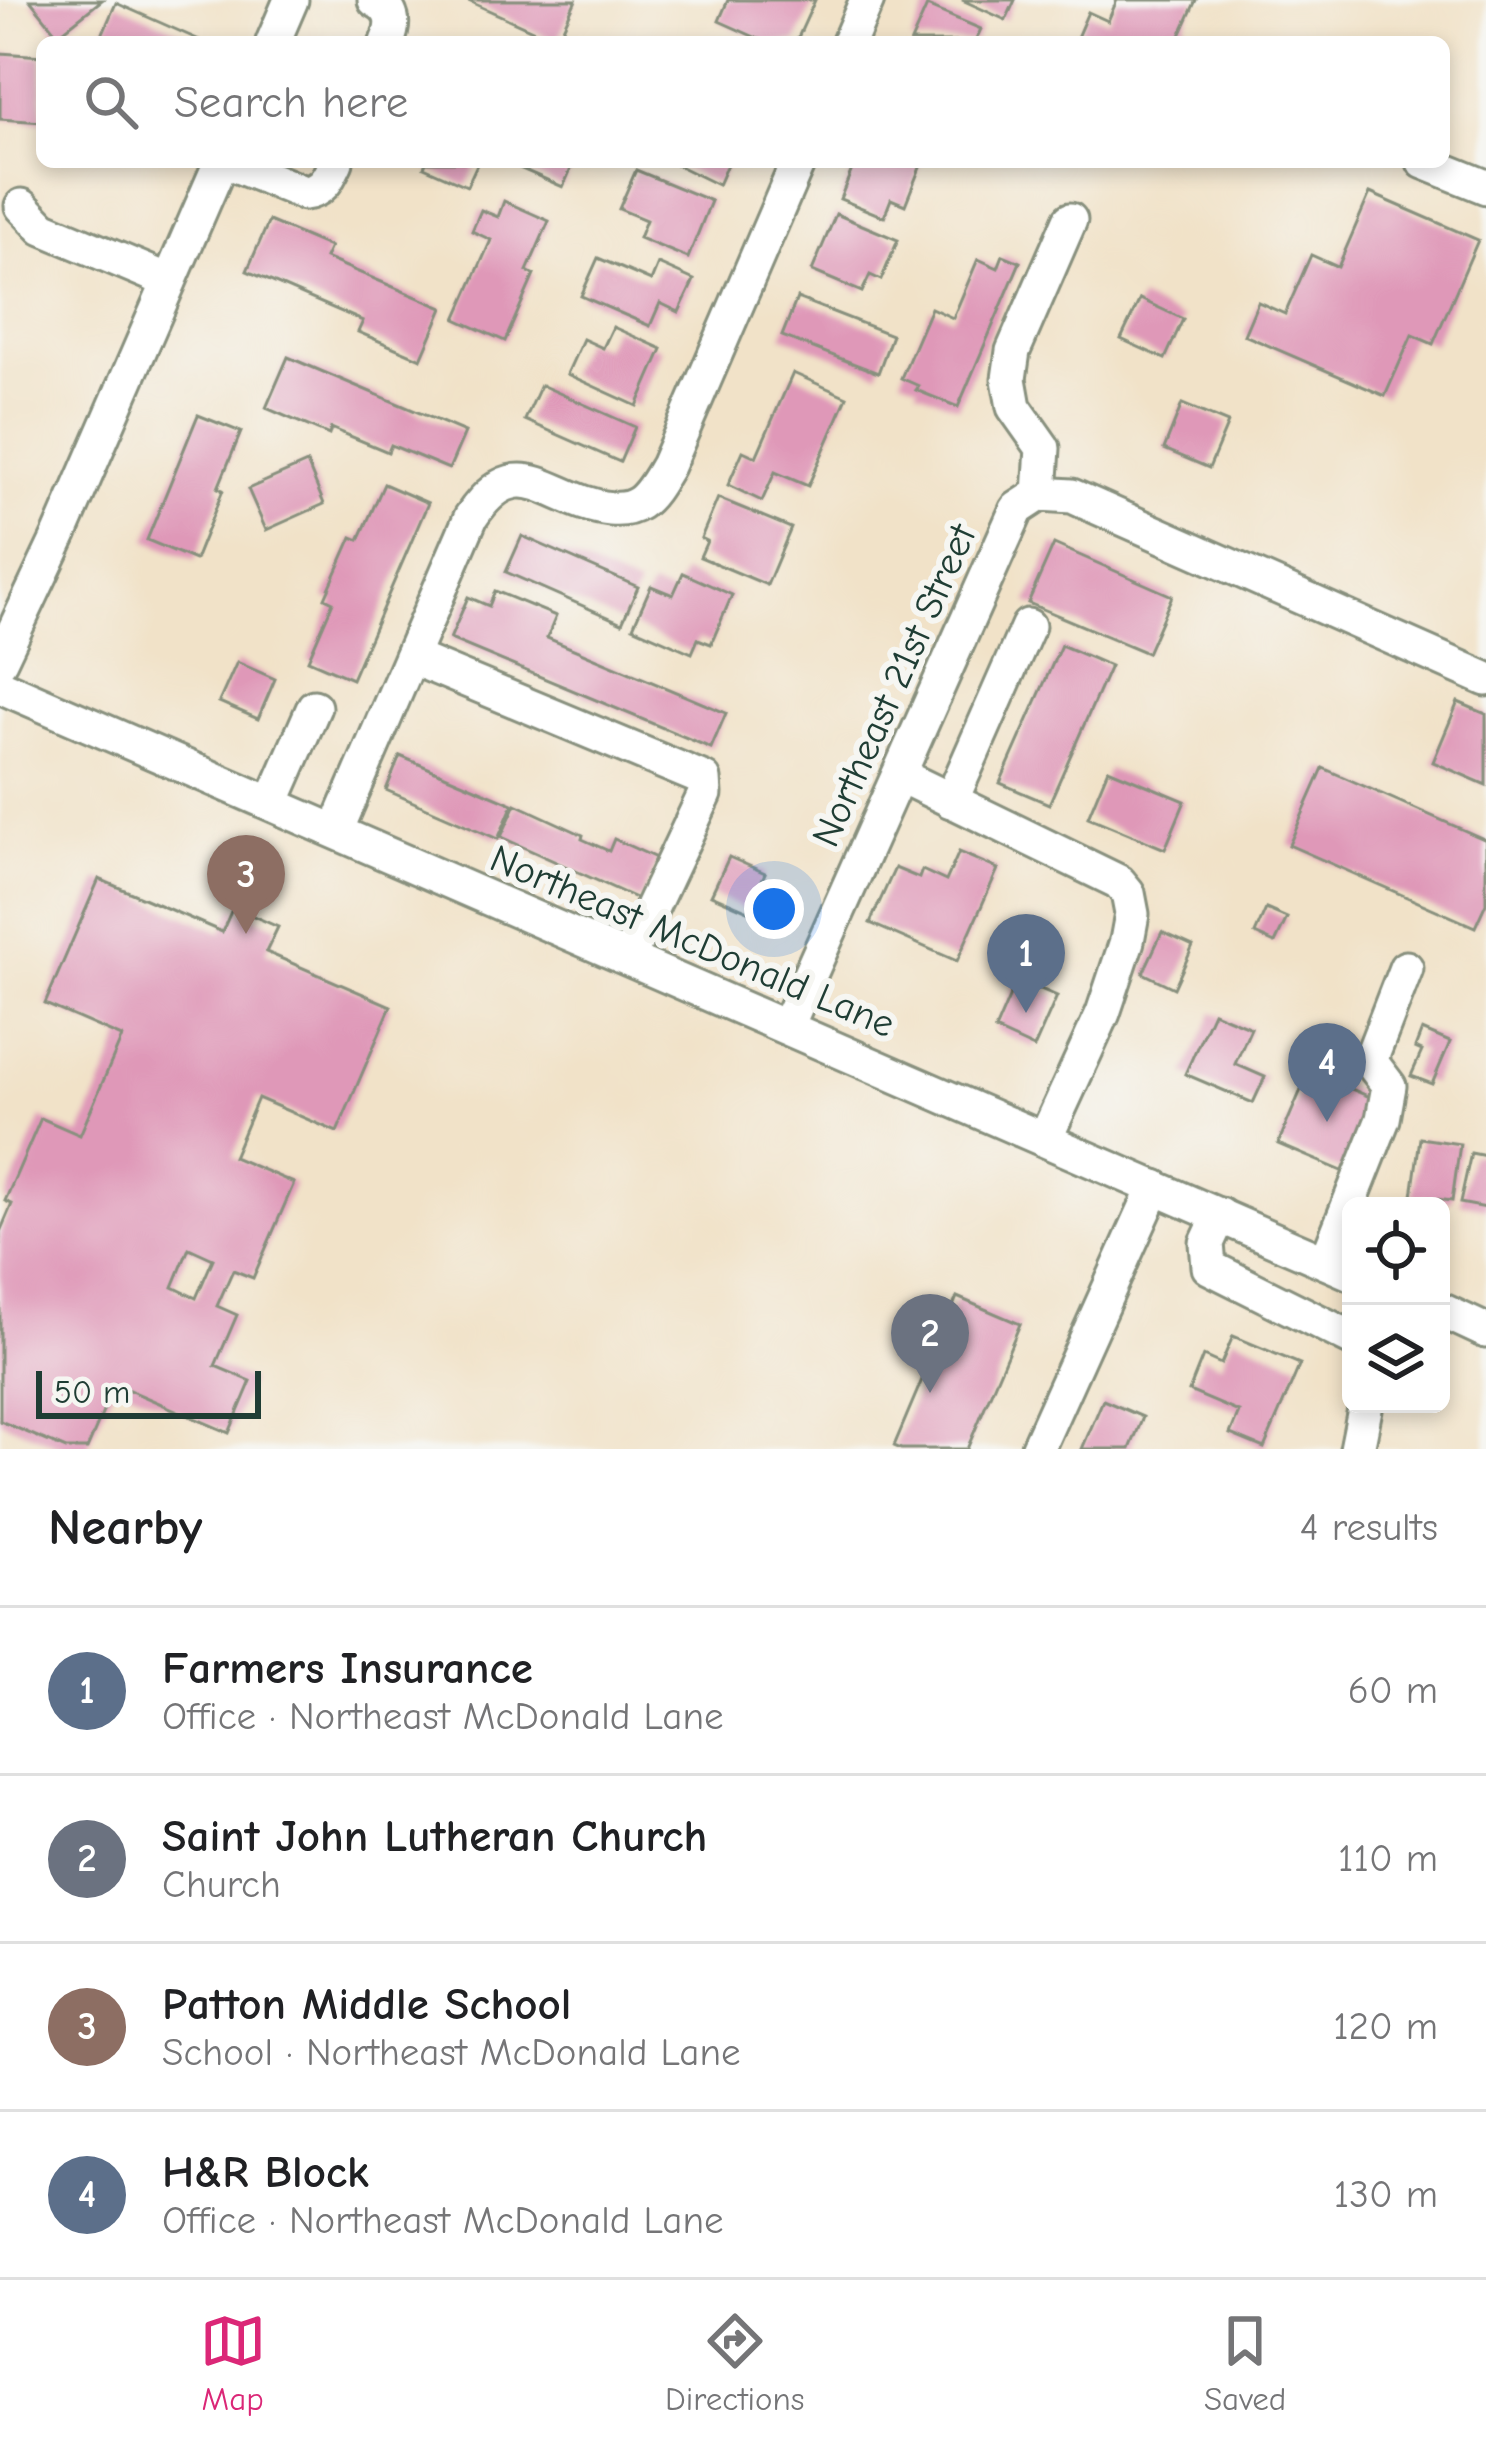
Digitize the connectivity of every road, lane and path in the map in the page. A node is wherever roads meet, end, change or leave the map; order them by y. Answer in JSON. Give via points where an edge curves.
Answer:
{"nodes":[{"id":1,"x":291,"y":0,"type":"edge"},
{"id":2,"x":375,"y":0,"type":"edge"},
{"id":3,"x":867,"y":0,"type":"edge"},
{"id":4,"x":276,"y":36,"type":"edge"},
{"id":5,"x":390,"y":36,"type":"edge"},
{"id":6,"x":852,"y":36,"type":"edge"},
{"id":7,"x":221,"y":168,"type":"edge"},
{"id":8,"x":239,"y":168,"type":"edge"},
{"id":9,"x":333,"y":168,"type":"edge"},
{"id":10,"x":795,"y":168,"type":"edge"},
{"id":11,"x":1439,"y":168,"type":"edge"},
{"id":12,"x":1486,"y":187,"type":"edge"},
{"id":13,"x":22,"y":206,"type":"dead end"},
{"id":14,"x":1070,"y":220,"type":"dead end"},
{"id":15,"x":169,"y":281,"type":"junction"},
{"id":16,"x":1029,"y":501,"type":"junction"},
{"id":17,"x":1028,"y":626,"type":"dead end"},
{"id":18,"x":411,"y":656,"type":"junction"},
{"id":19,"x":0,"y":661,"type":"edge"},
{"id":20,"x":1486,"y":679,"type":"edge"},
{"id":21,"x":0,"y":686,"type":"edge"},
{"id":22,"x":314,"y":707,"type":"dead end"},
{"id":23,"x":899,"y":775,"type":"junction"},
{"id":24,"x":951,"y":801,"type":"junction"},
{"id":25,"x":272,"y":803,"type":"junction"},
{"id":26,"x":336,"y":831,"type":"junction"},
{"id":27,"x":628,"y":958,"type":"junction"},
{"id":28,"x":1406,"y":968,"type":"dead end"},
{"id":29,"x":787,"y":1026,"type":"junction"},
{"id":30,"x":1045,"y":1139,"type":"junction"},
{"id":31,"x":1155,"y":1187,"type":"junction"},
{"id":32,"x":1220,"y":1215,"type":"junction"},
{"id":33,"x":1338,"y":1267,"type":"edge"},
{"id":34,"x":1450,"y":1314,"type":"edge"},
{"id":35,"x":1486,"y":1331,"type":"edge"},
{"id":36,"x":1342,"y":1333,"type":"edge"},
{"id":37,"x":1364,"y":1413,"type":"edge"},
{"id":38,"x":1037,"y":1449,"type":"edge"},
{"id":39,"x":1357,"y":1449,"type":"edge"}],
"edges":[{"from":1,"to":4,"type":"street"},
{"from":2,"to":5,"type":"street","via":[[392,18]]},
{"from":3,"to":6,"type":"street"},
{"from":7,"to":15,"type":"street"},
{"from":8,"to":9,"type":"street","via":[[304,193],[326,183]]},
{"from":10,"to":18,"type":"street","via":[[655,486],[622,510],[530,482],[501,484],[471,517]]},
{"from":11,"to":12,"type":"street"},
{"from":13,"to":15,"type":"street","via":[[44,228]]},
{"from":14,"to":16,"type":"street","via":[[1013,351],[1014,407],[1043,448]]},
{"from":15,"to":19,"type":"street"},
{"from":16,"to":20,"type":"street","via":[[1072,496]]},
{"from":16,"to":23,"type":"street","name":"Northeast 21st Street"},
{"from":17,"to":24,"type":"street"},
{"from":18,"to":26,"type":"street"},
{"from":18,"to":27,"type":"street","via":[[704,779],[705,794]]},
{"from":21,"to":25,"type":"street","name":"Northeast McDonald Lane"},
{"from":22,"to":25,"type":"street"},
{"from":23,"to":24,"type":"street"},
{"from":23,"to":29,"type":"street","name":"Northeast 21st Street"},
{"from":24,"to":30,"type":"street","via":[[1128,893],[1127,941]]},
{"from":25,"to":26,"type":"street","name":"Northeast McDonald Lane"},
{"from":26,"to":27,"type":"street","name":"Northeast McDonald Lane"},
{"from":27,"to":29,"type":"street","name":"Northeast McDonald Lane"},
{"from":28,"to":33,"type":"street","via":[[1370,1061],[1389,1086]]},
{"from":29,"to":30,"type":"street","name":"Northeast McDonald Lane"},
{"from":30,"to":31,"type":"street","name":"Northeast McDonald Lane"},
{"from":31,"to":32,"type":"street","name":"Northeast McDonald Lane"},
{"from":31,"to":38,"type":"street"},
{"from":32,"to":33,"type":"street","name":"Northeast McDonald Lane"},
{"from":32,"to":36,"type":"street","via":[[1208,1244],[1210,1267]]},
{"from":34,"to":35,"type":"street"},
{"from":37,"to":39,"type":"street"}]}
